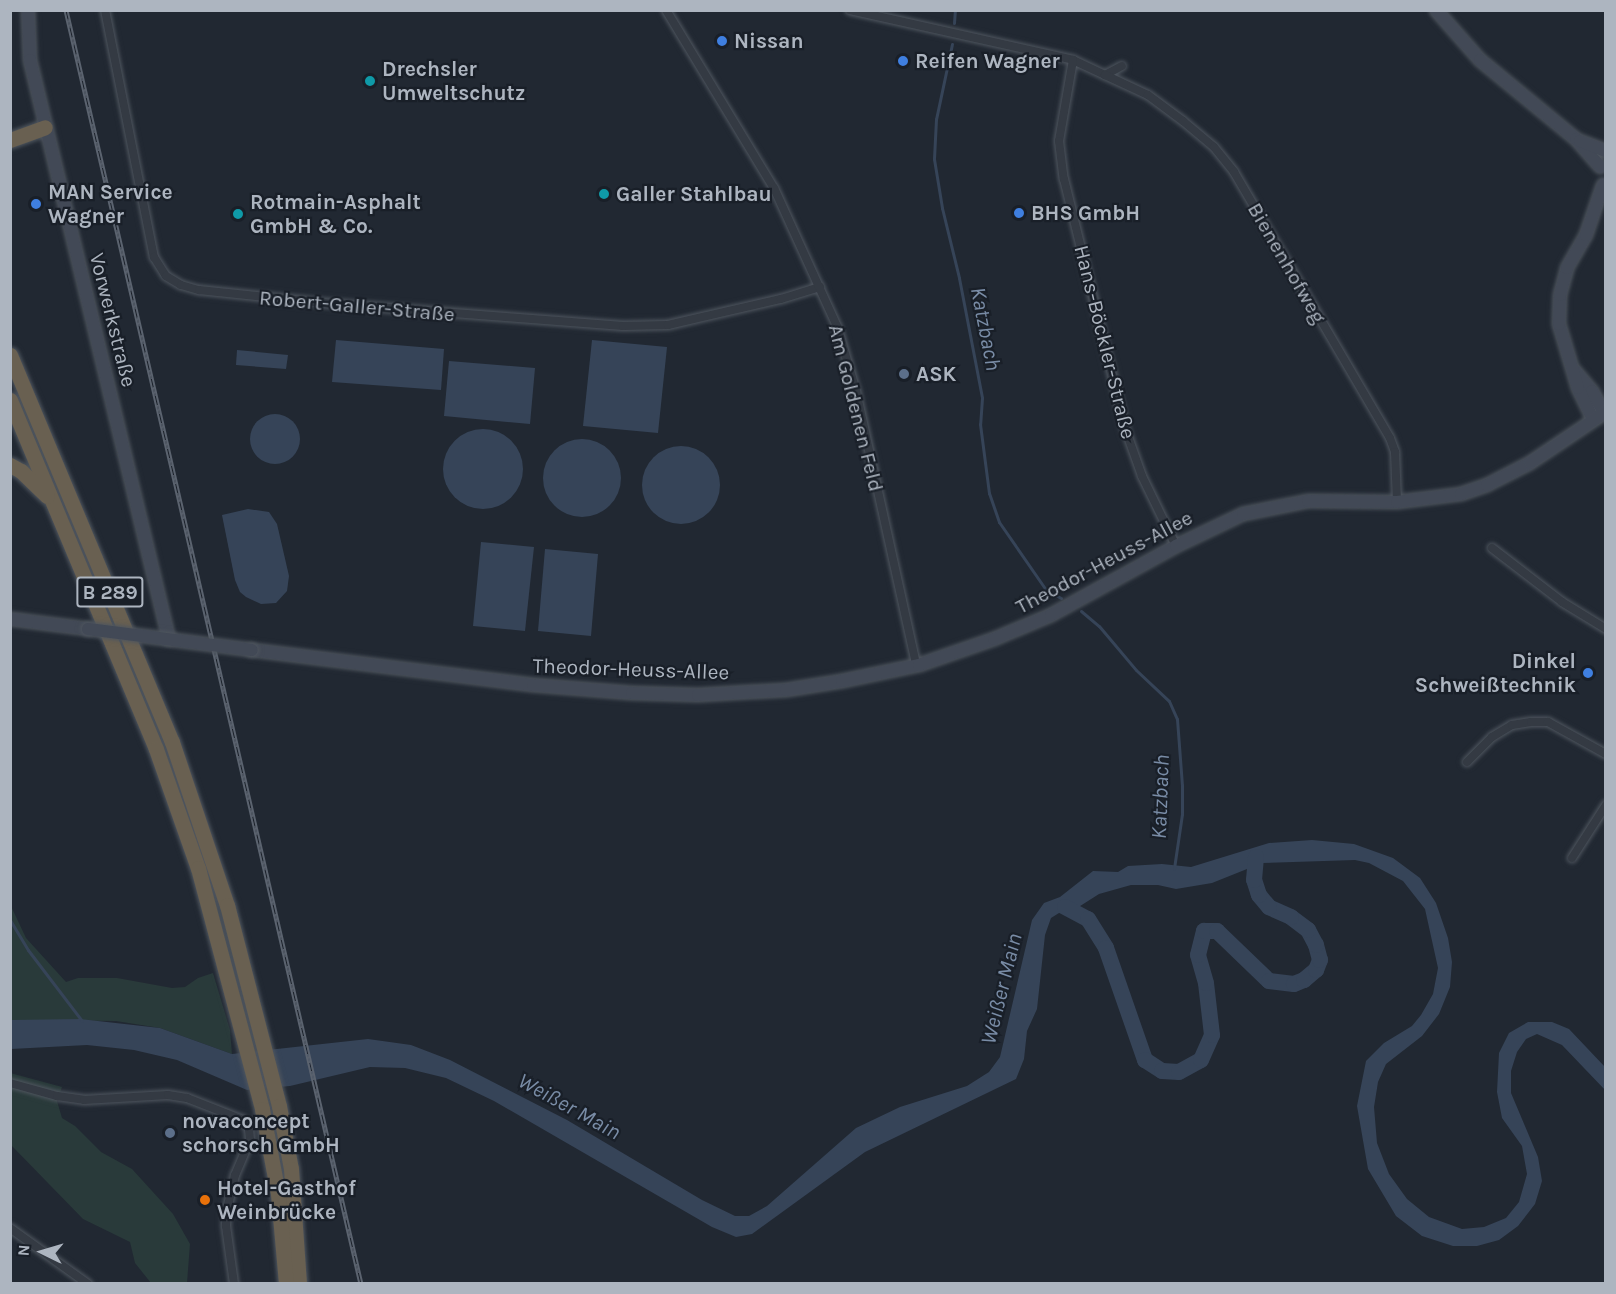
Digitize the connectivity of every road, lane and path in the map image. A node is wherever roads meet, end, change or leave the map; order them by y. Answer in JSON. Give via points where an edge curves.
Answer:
{"nodes":[{"id":1,"x":28,"y":10,"type":"edge"},
{"id":2,"x":105,"y":10,"type":"edge"},
{"id":3,"x":666,"y":10,"type":"edge"},
{"id":4,"x":850,"y":10,"type":"edge"},
{"id":5,"x":1436,"y":10,"type":"edge"},
{"id":6,"x":1073,"y":60,"type":"junction"},
{"id":7,"x":1122,"y":66,"type":"dead end"},
{"id":8,"x":1106,"y":75,"type":"junction"},
{"id":9,"x":45,"y":127,"type":"junction"},
{"id":10,"x":1576,"y":139,"type":"junction"},
{"id":11,"x":10,"y":140,"type":"edge"},
{"id":12,"x":1605,"y":151,"type":"edge"},
{"id":13,"x":1603,"y":162,"type":"edge"},
{"id":14,"x":1604,"y":187,"type":"edge"},
{"id":15,"x":1605,"y":209,"type":"edge"},
{"id":16,"x":1586,"y":235,"type":"junction"},
{"id":17,"x":820,"y":287,"type":"junction"},
{"id":18,"x":10,"y":355,"type":"edge"},
{"id":19,"x":1575,"y":370,"type":"junction"},
{"id":20,"x":1592,"y":391,"type":"junction"},
{"id":21,"x":1605,"y":393,"type":"edge"},
{"id":22,"x":10,"y":400,"type":"edge"},
{"id":23,"x":1601,"y":414,"type":"edge"},
{"id":24,"x":10,"y":465,"type":"edge"},
{"id":25,"x":52,"y":502,"type":"junction"},
{"id":26,"x":1396,"y":502,"type":"junction"},
{"id":27,"x":1176,"y":546,"type":"junction"},
{"id":28,"x":1492,"y":548,"type":"dead end"},
{"id":29,"x":10,"y":619,"type":"edge"},
{"id":30,"x":1605,"y":629,"type":"edge"},
{"id":31,"x":169,"y":639,"type":"junction"},
{"id":32,"x":916,"y":665,"type":"junction"},
{"id":33,"x":1605,"y":754,"type":"edge"},
{"id":34,"x":1467,"y":762,"type":"dead end"},
{"id":35,"x":1605,"y":805,"type":"edge"},
{"id":36,"x":1572,"y":858,"type":"dead end"},
{"id":37,"x":10,"y":1083,"type":"edge"},
{"id":38,"x":10,"y":1228,"type":"edge"},
{"id":39,"x":88,"y":1284,"type":"edge"},
{"id":40,"x":234,"y":1284,"type":"edge"},
{"id":41,"x":286,"y":1284,"type":"edge"},
{"id":42,"x":298,"y":1284,"type":"edge"}],
"edges":[{"from":1,"to":9,"type":"main road","name":"Vorwerkstraße","via":[[30,60]]},
{"from":2,"to":17,"type":"street","name":"Robert-Galler-Straße","via":[[154,257],[166,276],[180,285],[323,303],[623,326],[668,325]]},
{"from":3,"to":17,"type":"street","name":"Am Goldenen Feld","via":[[774,188]]},
{"from":4,"to":6,"type":"street","name":"Bienenhofweg"},
{"from":5,"to":10,"type":"main road","via":[[1480,60]]},
{"from":6,"to":8,"type":"street","name":"Bienenhofweg"},
{"from":6,"to":27,"type":"street","name":"Hans-Böckler-Straße","via":[[1059,141],[1064,179],[1126,431],[1142,476]]},
{"from":7,"to":8,"type":"street"},
{"from":8,"to":26,"type":"street","name":"Bienenhofweg","via":[[1148,95],[1184,121],[1214,147],[1234,172],[1390,438],[1395,452]]},
{"from":9,"to":11,"type":"highway"},
{"from":9,"to":31,"type":"main road","name":"Vorwerkstraße"},
{"from":10,"to":12,"type":"main road"},
{"from":10,"to":13,"type":"main road"},
{"from":13,"to":14,"type":"main road"},
{"from":14,"to":16,"type":"main road"},
{"from":15,"to":16,"type":"main road"},
{"from":16,"to":19,"type":"main road","via":[[1568,268],[1560,295],[1559,324]]},
{"from":17,"to":32,"type":"street","name":"Am Goldenen Feld","via":[[837,326],[856,391]]},
{"from":18,"to":42,"type":"highway","number":"B 289","via":[[174,749],[227,905],[263,1039],[291,1169]]},
{"from":19,"to":20,"type":"main road"},
{"from":19,"to":23,"type":"main road","via":[[1581,397]]},
{"from":20,"to":21,"type":"main road"},
{"from":20,"to":23,"type":"main road"},
{"from":22,"to":25,"type":"highway","number":"B 289"},
{"from":23,"to":26,"type":"main road","name":"Theodor-Heuss-Allee","via":[[1530,463],[1487,485],[1461,494]]},
{"from":24,"to":25,"type":"highway"},
{"from":25,"to":41,"type":"highway","number":"B 289","via":[[158,756],[198,868],[262,1109],[278,1194]]},
{"from":26,"to":27,"type":"main road","name":"Theodor-Heuss-Allee","via":[[1338,500],[1284,505],[1243,514]]},
{"from":27,"to":32,"type":"main road","name":"Theodor-Heuss-Allee","via":[[1051,615],[947,657]]},
{"from":28,"to":30,"type":"street","via":[[1562,602]]},
{"from":29,"to":31,"type":"main road","name":"Theodor-Heuss-Allee","bridge":true},
{"from":31,"to":32,"type":"main road","name":"Theodor-Heuss-Allee","bridge":true,"via":[[533,685],[698,695],[786,690]]},
{"from":33,"to":34,"type":"street","via":[[1548,722],[1531,722],[1512,726],[1492,737]]},
{"from":35,"to":36,"type":"street"},
{"from":37,"to":40,"type":"street","via":[[84,1100],[168,1095],[187,1098],[243,1120],[250,1140],[226,1210]]},
{"from":38,"to":39,"type":"street"}]}
